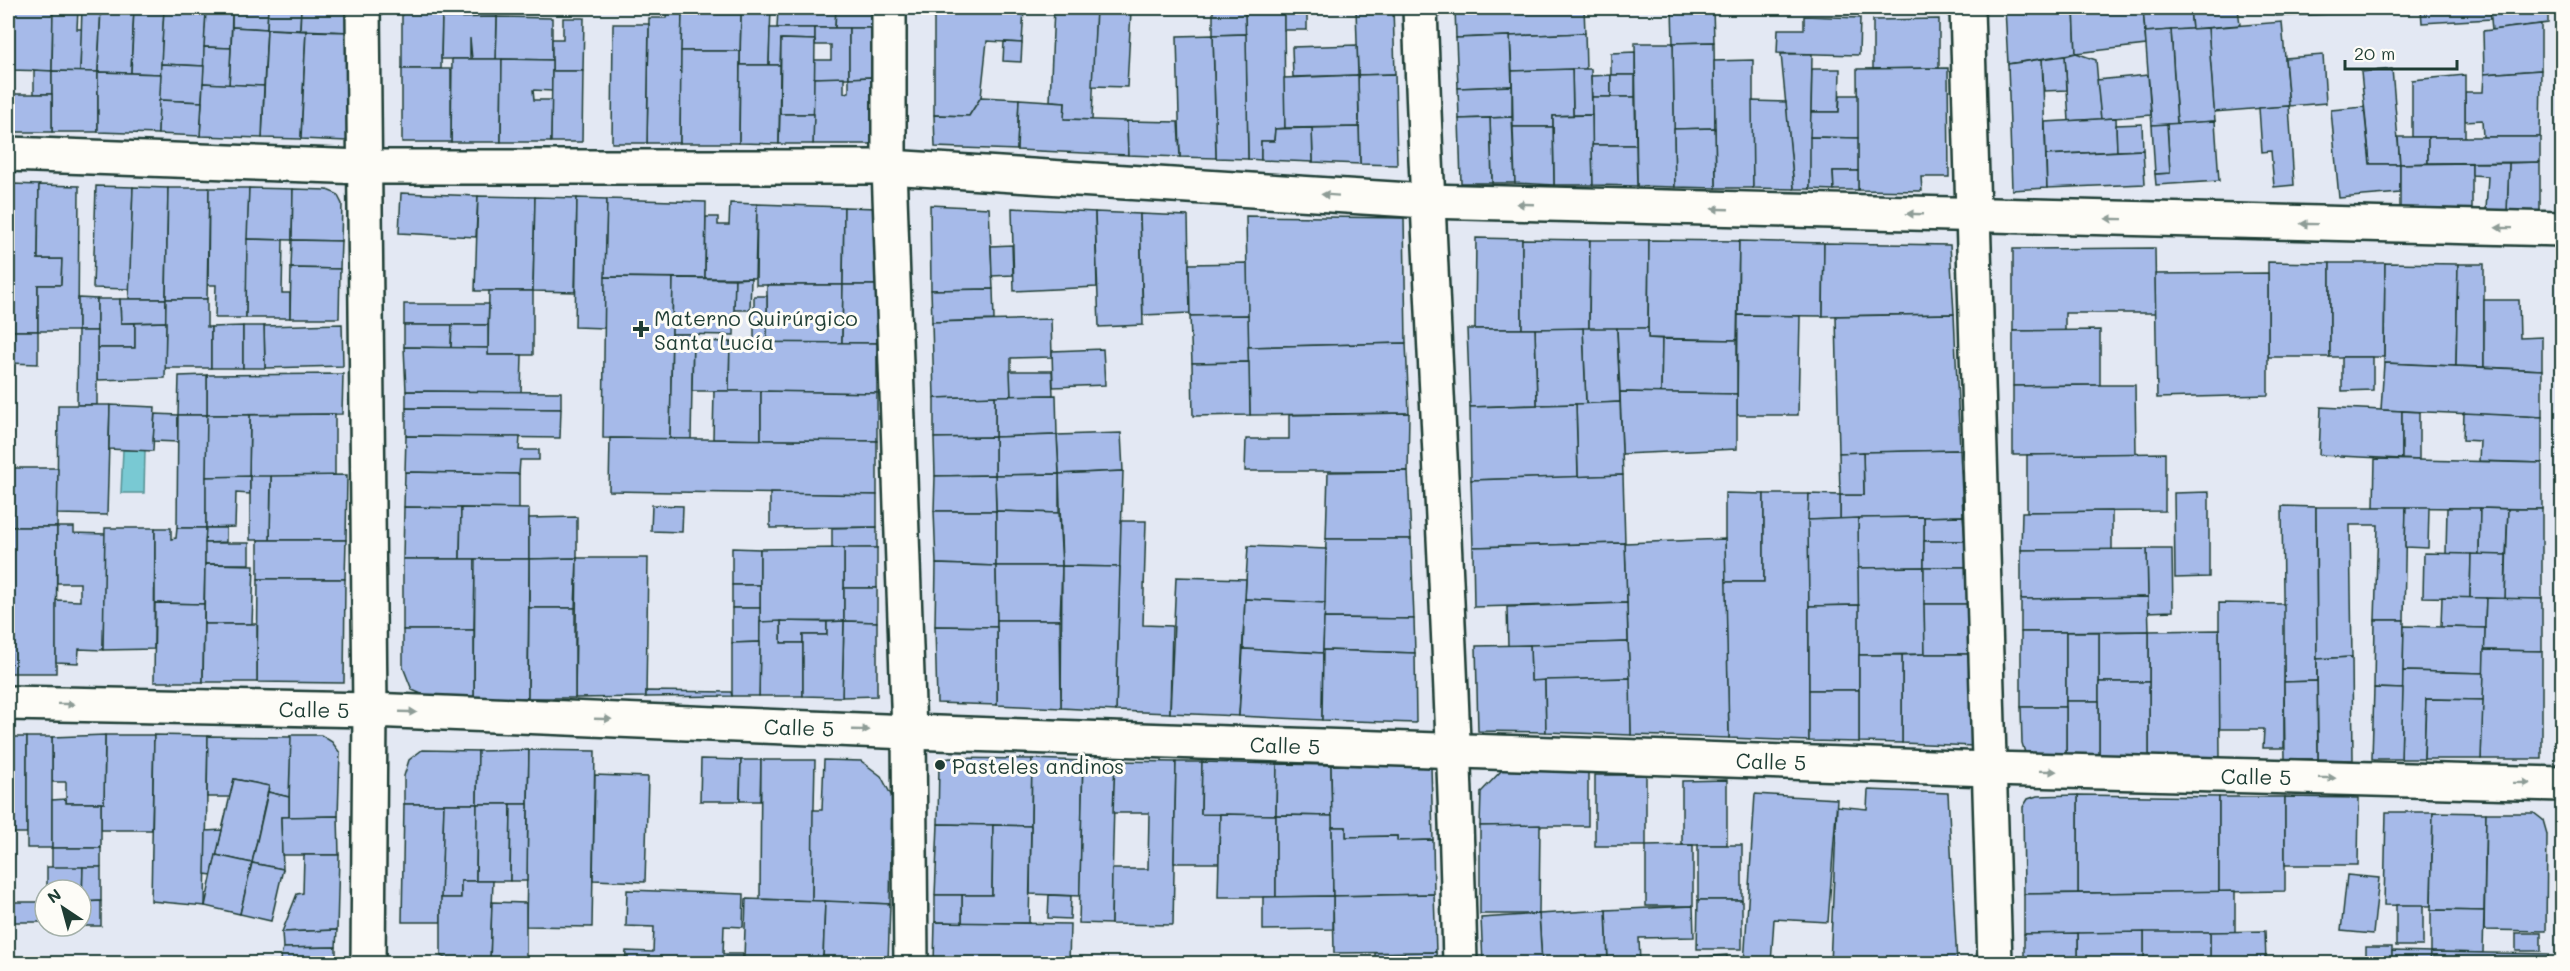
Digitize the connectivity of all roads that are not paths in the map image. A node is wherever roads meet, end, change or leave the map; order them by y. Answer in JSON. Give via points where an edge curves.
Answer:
{"nodes":[{"id":1,"x":363,"y":8,"type":"edge"},
{"id":2,"x":889,"y":8,"type":"edge"},
{"id":3,"x":1420,"y":8,"type":"edge"},
{"id":4,"x":1967,"y":8,"type":"edge"},
{"id":5,"x":8,"y":154,"type":"edge"},
{"id":6,"x":889,"y":167,"type":"junction"},
{"id":7,"x":363,"y":168,"type":"junction"},
{"id":8,"x":1426,"y":201,"type":"junction"},
{"id":9,"x":1973,"y":216,"type":"junction"},
{"id":10,"x":2562,"y":229,"type":"edge"},
{"id":11,"x":8,"y":703,"type":"edge"},
{"id":12,"x":370,"y":710,"type":"junction"},
{"id":13,"x":909,"y":732,"type":"junction"},
{"id":14,"x":1455,"y":750,"type":"junction"},
{"id":15,"x":1989,"y":769,"type":"junction"},
{"id":16,"x":2562,"y":784,"type":"edge"},
{"id":17,"x":368,"y":963,"type":"edge"},
{"id":18,"x":911,"y":963,"type":"edge"},
{"id":19,"x":1460,"y":963,"type":"edge"},
{"id":20,"x":1995,"y":963,"type":"edge"}],
"edges":[{"from":1,"to":7,"type":"street"},
{"from":2,"to":6,"type":"street"},
{"from":3,"to":8,"type":"street"},
{"from":4,"to":9,"type":"street"},
{"from":5,"to":7,"type":"street"},
{"from":6,"to":7,"type":"street"},
{"from":8,"to":6,"type":"street","one_way":true},
{"from":6,"to":13,"type":"street"},
{"from":7,"to":12,"type":"street"},
{"from":9,"to":8,"type":"street","one_way":true},
{"from":8,"to":14,"type":"street"},
{"from":10,"to":9,"type":"street","one_way":true},
{"from":9,"to":15,"type":"street"},
{"from":11,"to":12,"type":"street","name":"Calle 5","one_way":true},
{"from":12,"to":13,"type":"street","name":"Calle 5","one_way":true},
{"from":12,"to":17,"type":"street"},
{"from":13,"to":14,"type":"street","name":"Calle 5"},
{"from":13,"to":18,"type":"street"},
{"from":14,"to":15,"type":"street","name":"Calle 5"},
{"from":14,"to":19,"type":"street"},
{"from":15,"to":16,"type":"street","name":"Calle 5","one_way":true},
{"from":15,"to":20,"type":"street"}]}
